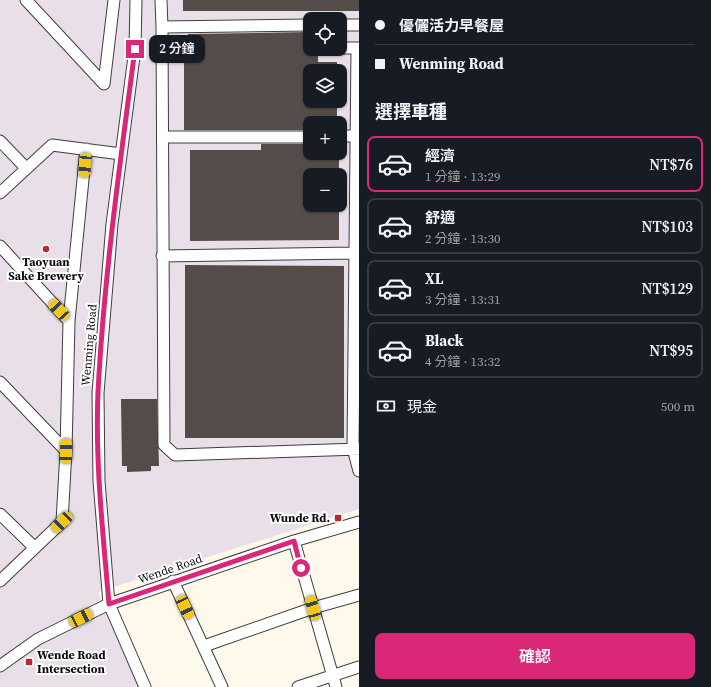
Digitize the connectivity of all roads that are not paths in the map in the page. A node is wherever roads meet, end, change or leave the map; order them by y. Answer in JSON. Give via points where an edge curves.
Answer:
{"nodes":[{"id":1,"x":114,"y":0,"type":"edge"},
{"id":2,"x":136,"y":0,"type":"edge"},
{"id":3,"x":161,"y":0,"type":"edge"},
{"id":4,"x":30,"y":1,"type":"edge"},
{"id":5,"x":303,"y":25,"type":"edge"},
{"id":6,"x":347,"y":25,"type":"edge"},
{"id":7,"x":359,"y":25,"type":"edge"},
{"id":8,"x":162,"y":28,"type":"junction"},
{"id":9,"x":347,"y":48,"type":"edge"},
{"id":10,"x":358,"y":48,"type":"edge"},
{"id":11,"x":347,"y":136,"type":"edge"},
{"id":12,"x":356,"y":136,"type":"junction"},
{"id":13,"x":163,"y":137,"type":"junction"},
{"id":14,"x":303,"y":137,"type":"edge"},
{"id":15,"x":0,"y":140,"type":"edge"},
{"id":16,"x":86,"y":149,"type":"junction"},
{"id":17,"x":121,"y":154,"type":"junction"},
{"id":18,"x":26,"y":168,"type":"junction"},
{"id":19,"x":0,"y":193,"type":"edge"},
{"id":20,"x":0,"y":246,"type":"edge"},
{"id":21,"x":354,"y":253,"type":"junction"},
{"id":22,"x":162,"y":256,"type":"junction"},
{"id":23,"x":69,"y":321,"type":"junction"},
{"id":24,"x":0,"y":382,"type":"edge"},
{"id":25,"x":356,"y":449,"type":"edge"},
{"id":26,"x":66,"y":451,"type":"junction"},
{"id":27,"x":359,"y":471,"type":"edge"},
{"id":28,"x":0,"y":514,"type":"edge"},
{"id":29,"x":359,"y":522,"type":"edge"},
{"id":30,"x":294,"y":541,"type":"junction"},
{"id":31,"x":35,"y":548,"type":"junction"},
{"id":32,"x":0,"y":581,"type":"edge"},
{"id":33,"x":173,"y":581,"type":"junction"},
{"id":34,"x":359,"y":595,"type":"edge"},
{"id":35,"x":109,"y":604,"type":"junction"},
{"id":36,"x":313,"y":608,"type":"junction"},
{"id":37,"x":204,"y":646,"type":"junction"},
{"id":38,"x":0,"y":666,"type":"edge"},
{"id":39,"x":359,"y":666,"type":"edge"},
{"id":40,"x":333,"y":675,"type":"junction"},
{"id":41,"x":145,"y":687,"type":"edge"},
{"id":42,"x":222,"y":687,"type":"edge"},
{"id":43,"x":298,"y":687,"type":"edge"},
{"id":44,"x":336,"y":687,"type":"edge"}],
"edges":[{"from":1,"to":4,"type":"street","via":[[104,84]]},
{"from":2,"to":17,"type":"street","name":"Wenming Road","via":[[135,49]]},
{"from":3,"to":8,"type":"street"},
{"from":5,"to":8,"type":"street"},
{"from":6,"to":7,"type":"street"},
{"from":8,"to":13,"type":"street"},
{"from":9,"to":10,"type":"street"},
{"from":10,"to":12,"type":"street"},
{"from":11,"to":12,"type":"street"},
{"from":12,"to":21,"type":"street"},
{"from":13,"to":14,"type":"street"},
{"from":13,"to":22,"type":"street"},
{"from":15,"to":18,"type":"street"},
{"from":16,"to":17,"type":"street"},
{"from":16,"to":18,"type":"street","via":[[52,145]]},
{"from":16,"to":23,"type":"street"},
{"from":17,"to":35,"type":"street","name":"Wenming Road","via":[[112,224],[98,393],[99,481]]},
{"from":18,"to":19,"type":"street"},
{"from":20,"to":23,"type":"street"},
{"from":21,"to":22,"type":"street"},
{"from":21,"to":25,"type":"street"},
{"from":22,"to":25,"type":"street","via":[[164,445],[175,455]]},
{"from":23,"to":26,"type":"street"},
{"from":24,"to":26,"type":"street"},
{"from":25,"to":27,"type":"street"},
{"from":26,"to":31,"type":"street","via":[[62,522]]},
{"from":28,"to":31,"type":"street"},
{"from":29,"to":30,"type":"street","name":"Wende Road"},
{"from":30,"to":33,"type":"street","name":"Wende Road"},
{"from":30,"to":36,"type":"street"},
{"from":31,"to":32,"type":"street"},
{"from":33,"to":35,"type":"street","name":"Wende Road"},
{"from":33,"to":37,"type":"street"},
{"from":34,"to":36,"type":"street"},
{"from":35,"to":38,"type":"street","name":"Wende Road","via":[[38,639]]},
{"from":35,"to":41,"type":"street","name":"Wenming Road"},
{"from":36,"to":37,"type":"street"},
{"from":36,"to":40,"type":"street"},
{"from":37,"to":42,"type":"street"},
{"from":39,"to":40,"type":"street"},
{"from":40,"to":43,"type":"street"},
{"from":40,"to":44,"type":"street"}]}
